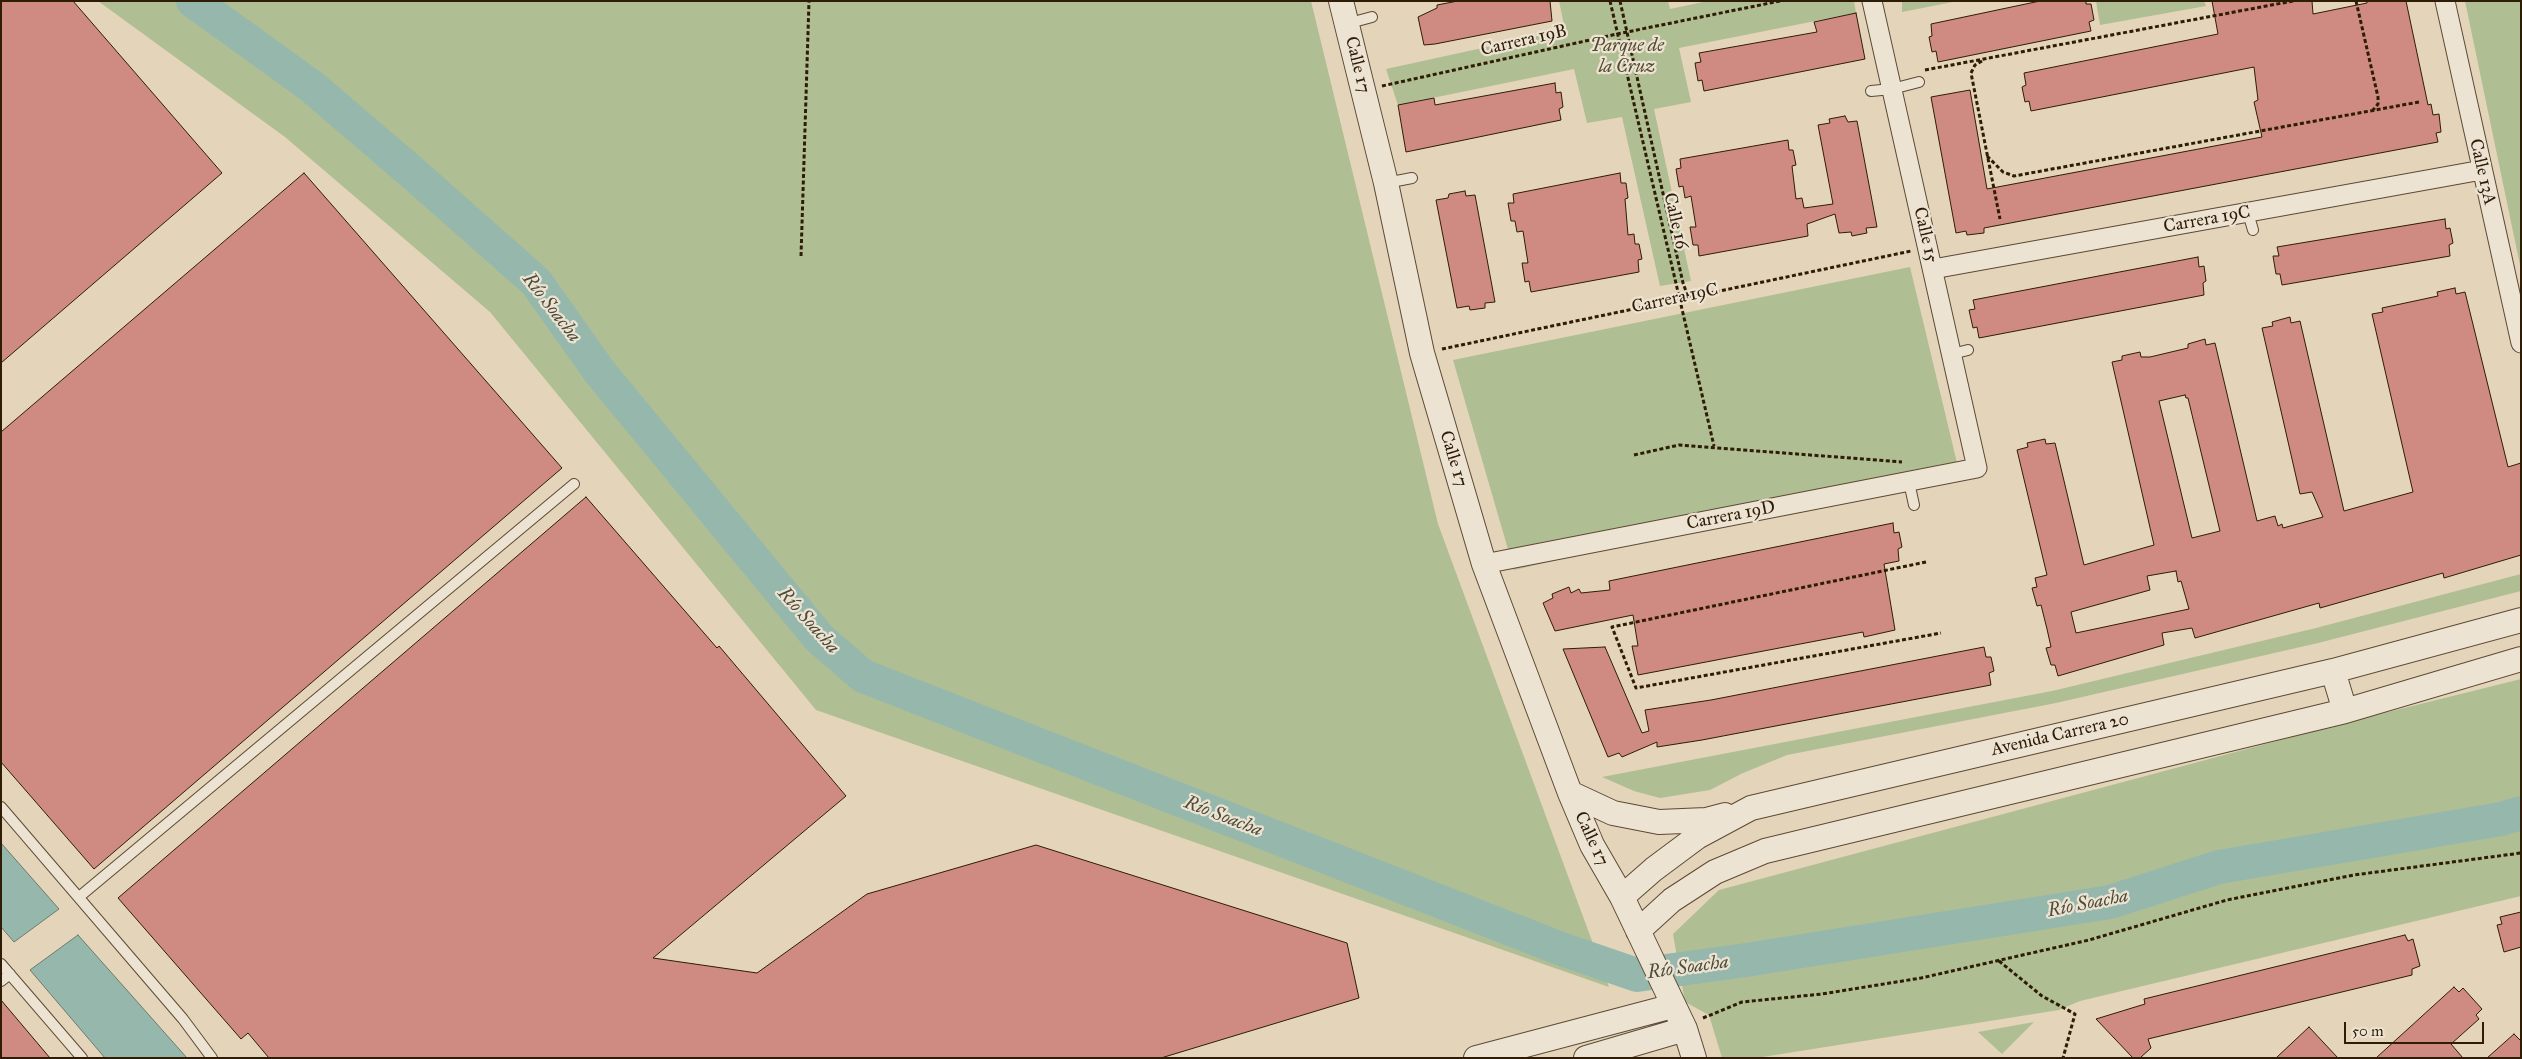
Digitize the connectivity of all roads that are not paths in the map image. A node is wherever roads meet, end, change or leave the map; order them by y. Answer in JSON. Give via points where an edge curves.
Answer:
{"nodes":[{"id":1,"x":1872,"y":1,"type":"edge"},
{"id":2,"x":2445,"y":1,"type":"edge"},
{"id":3,"x":1344,"y":12,"type":"edge"},
{"id":4,"x":1372,"y":18,"type":"dead end"},
{"id":5,"x":1919,"y":82,"type":"road end"},
{"id":6,"x":1892,"y":89,"type":"junction"},
{"id":7,"x":1871,"y":91,"type":"dead end"},
{"id":8,"x":2482,"y":170,"type":"junction"},
{"id":9,"x":1412,"y":178,"type":"dead end"},
{"id":10,"x":1386,"y":183,"type":"junction"},
{"id":11,"x":1933,"y":269,"type":"junction"},
{"id":12,"x":2521,"y":343,"type":"edge"},
{"id":13,"x":1977,"y":468,"type":"joint"},
{"id":14,"x":1909,"y":482,"type":"junction"},
{"id":15,"x":574,"y":484,"type":"dead end"},
{"id":16,"x":1914,"y":506,"type":"dead end"},
{"id":17,"x":1484,"y":564,"type":"junction"},
{"id":18,"x":2521,"y":620,"type":"edge"},
{"id":19,"x":2521,"y":659,"type":"edge"},
{"id":20,"x":2333,"y":671,"type":"junction"},
{"id":21,"x":2345,"y":711,"type":"junction"},
{"id":22,"x":1570,"y":793,"type":"junction"},
{"id":23,"x":1,"y":807,"type":"edge"},
{"id":24,"x":1751,"y":808,"type":"junction"},
{"id":25,"x":78,"y":897,"type":"junction"},
{"id":26,"x":1622,"y":897,"type":"junction"},
{"id":27,"x":1638,"y":931,"type":"junction"},
{"id":28,"x":1,"y":964,"type":"edge"},
{"id":29,"x":5,"y":978,"type":"edge"},
{"id":30,"x":1669,"y":997,"type":"junction"},
{"id":31,"x":1686,"y":1029,"type":"junction"},
{"id":32,"x":82,"y":1058,"type":"edge"},
{"id":33,"x":212,"y":1058,"type":"edge"},
{"id":34,"x":1476,"y":1058,"type":"edge"},
{"id":35,"x":1586,"y":1058,"type":"edge"},
{"id":36,"x":1694,"y":1058,"type":"edge"}],
"edges":[{"from":1,"to":6,"type":"street","name":"Calle 15"},
{"from":2,"to":8,"type":"street","name":"Calle 13A"},
{"from":3,"to":4,"type":"lane"},
{"from":3,"to":10,"type":"street","name":"Calle 17"},
{"from":5,"to":6,"type":"lane"},
{"from":6,"to":7,"type":"lane"},
{"from":6,"to":11,"type":"street","name":"Calle 15"},
{"from":8,"to":11,"type":"street","name":"Carrera 19C","via":[[2251,222]]},
{"from":8,"to":12,"type":"street","name":"Calle 13A"},
{"from":9,"to":10,"type":"lane"},
{"from":10,"to":17,"type":"street","name":"Calle 17","via":[[1422,353]]},
{"from":11,"to":13,"type":"street","name":"Calle 15","via":[[1960,352]]},
{"from":13,"to":14,"type":"street","name":"Carrera 19D"},
{"from":14,"to":16,"type":"lane"},
{"from":14,"to":17,"type":"street","name":"Carrera 19D"},
{"from":15,"to":25,"type":"lane"},
{"from":17,"to":22,"type":"street","name":"Calle 17"},
{"from":18,"to":20,"type":"street","name":"Avenida Carrera 20"},
{"from":19,"to":21,"type":"street"},
{"from":20,"to":21,"type":"street"},
{"from":20,"to":24,"type":"street","name":"Avenida Carrera 20"},
{"from":21,"to":27,"type":"street","via":[[1765,851],[1715,872],[1672,900]]},
{"from":22,"to":24,"type":"street","via":[[1613,813],[1659,822],[1706,820]]},
{"from":22,"to":26,"type":"street","name":"Calle 17","via":[[1592,845]]},
{"from":23,"to":25,"type":"lane"},
{"from":24,"to":26,"type":"street","name":"Avenida Carrera 20","via":[[1697,837],[1654,868]]},
{"from":25,"to":33,"type":"lane","via":[[183,1019]]},
{"from":26,"to":27,"type":"street","name":"Calle 17"},
{"from":27,"to":30,"type":"street","name":"Calle 17"},
{"from":28,"to":29,"type":"lane"},
{"from":29,"to":32,"type":"lane"},
{"from":30,"to":31,"type":"street"},
{"from":30,"to":34,"type":"street"},
{"from":31,"to":35,"type":"street"},
{"from":31,"to":36,"type":"street"}]}
